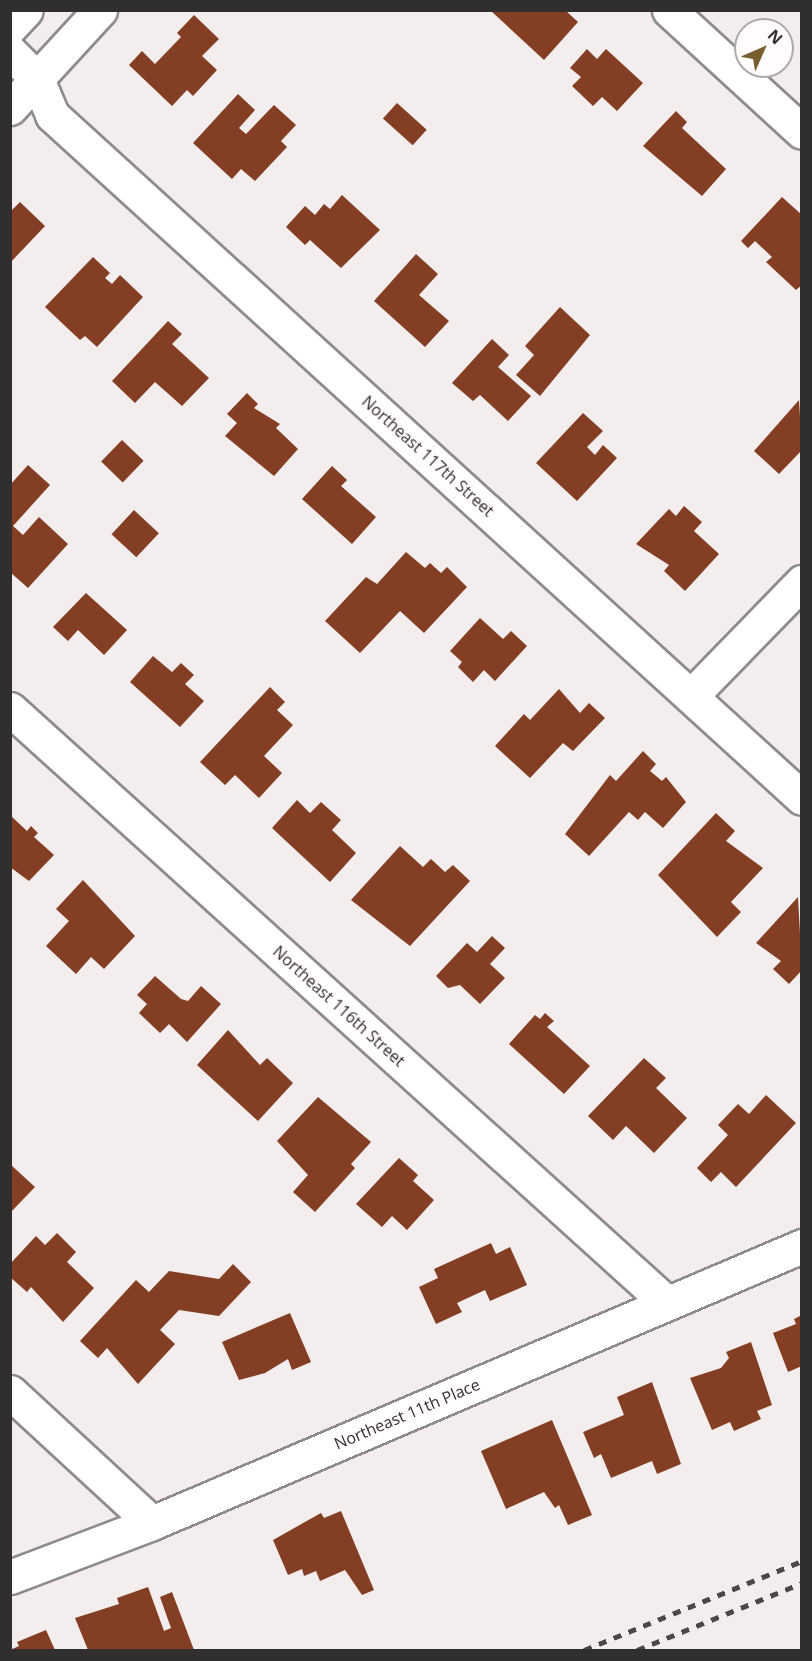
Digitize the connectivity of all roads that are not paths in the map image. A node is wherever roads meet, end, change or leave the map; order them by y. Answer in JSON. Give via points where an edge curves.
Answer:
{"nodes":[{"id":1,"x":26,"y":10,"type":"edge"},
{"id":2,"x":100,"y":10,"type":"edge"},
{"id":3,"x":669,"y":10,"type":"edge"},
{"id":4,"x":10,"y":27,"type":"edge"},
{"id":5,"x":10,"y":52,"type":"edge"},
{"id":6,"x":37,"y":79,"type":"junction"},
{"id":7,"x":11,"y":106,"type":"edge"},
{"id":8,"x":52,"y":115,"type":"junction"},
{"id":9,"x":801,"y":132,"type":"edge"},
{"id":10,"x":801,"y":582,"type":"edge"},
{"id":11,"x":692,"y":695,"type":"junction"},
{"id":12,"x":10,"y":709,"type":"edge"},
{"id":13,"x":801,"y":798,"type":"edge"},
{"id":14,"x":801,"y":1246,"type":"edge"},
{"id":15,"x":667,"y":1303,"type":"junction"},
{"id":16,"x":10,"y":1392,"type":"edge"},
{"id":17,"x":152,"y":1523,"type":"junction"},
{"id":18,"x":10,"y":1577,"type":"edge"}],
"edges":[{"from":1,"to":4,"type":"street"},
{"from":2,"to":6,"type":"street"},
{"from":3,"to":9,"type":"street"},
{"from":5,"to":6,"type":"street","name":"Northeast 117th Street"},
{"from":6,"to":7,"type":"street"},
{"from":6,"to":8,"type":"street","name":"Northeast 117th Street"},
{"from":7,"to":8,"type":"street","name":"Northeast 117th Street"},
{"from":8,"to":11,"type":"street","name":"Northeast 117th Street"},
{"from":10,"to":11,"type":"street"},
{"from":11,"to":13,"type":"street","name":"Northeast 117th Street"},
{"from":12,"to":15,"type":"street","name":"Northeast 116th Street"},
{"from":14,"to":15,"type":"street","name":"Northeast 11th Place"},
{"from":15,"to":17,"type":"street","name":"Northeast 11th Place"},
{"from":16,"to":17,"type":"street"},
{"from":17,"to":18,"type":"street","name":"Northeast 11th Place"}]}
